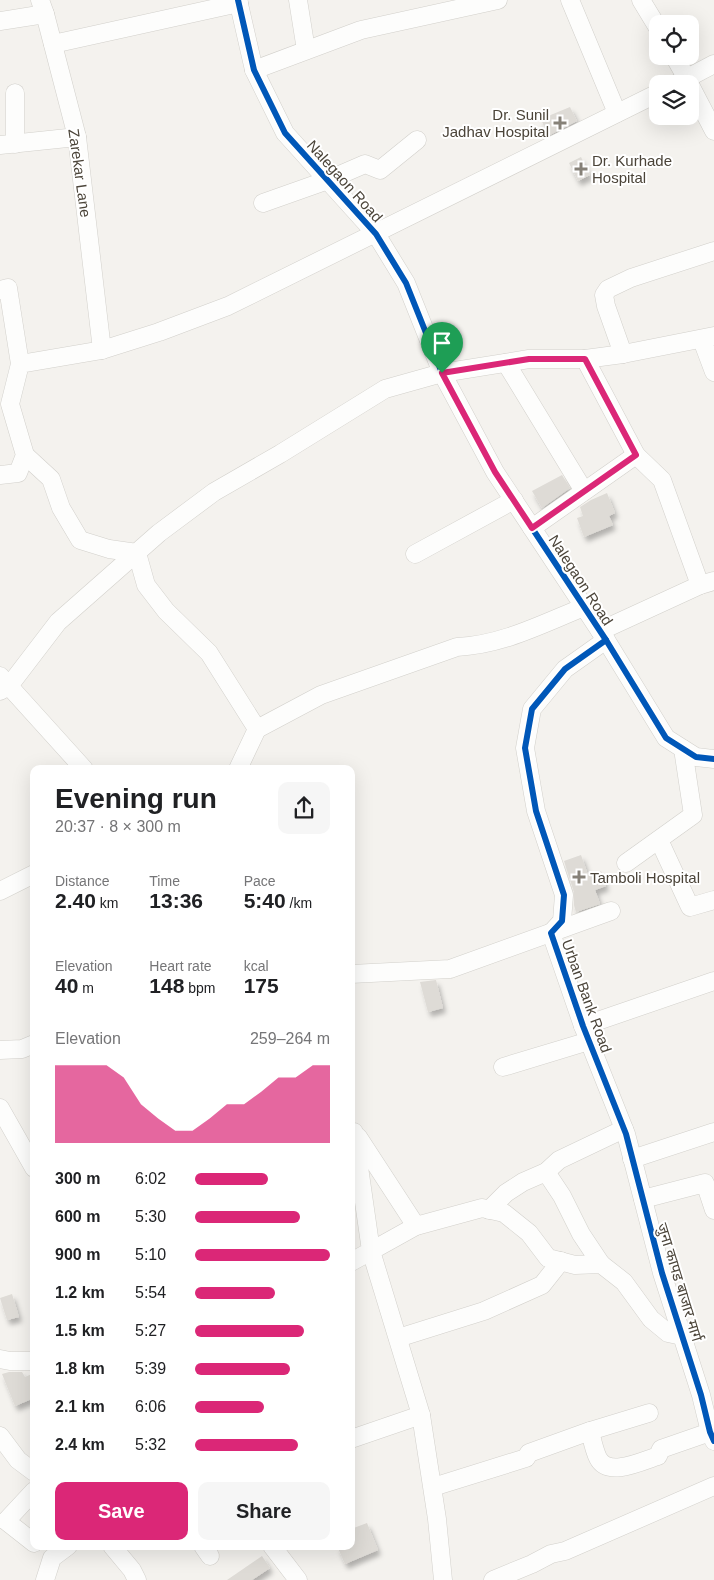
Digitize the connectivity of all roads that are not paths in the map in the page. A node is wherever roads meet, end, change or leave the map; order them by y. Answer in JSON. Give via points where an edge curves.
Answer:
{"nodes":[{"id":1,"x":298,"y":0,"type":"edge"},
{"id":2,"x":498,"y":0,"type":"edge"},
{"id":3,"x":570,"y":0,"type":"edge"},
{"id":4,"x":641,"y":0,"type":"edge"},
{"id":5,"x":239,"y":1,"type":"edge"},
{"id":6,"x":43,"y":7,"type":"edge"},
{"id":7,"x":650,"y":15,"type":"edge"},
{"id":8,"x":0,"y":21,"type":"edge"},
{"id":9,"x":53,"y":44,"type":"junction"},
{"id":10,"x":306,"y":50,"type":"junction"},
{"id":11,"x":714,"y":64,"type":"edge"},
{"id":12,"x":254,"y":70,"type":"junction"},
{"id":13,"x":698,"y":75,"type":"edge"},
{"id":14,"x":15,"y":94,"type":"dead end"},
{"id":15,"x":649,"y":97,"type":"edge"},
{"id":16,"x":699,"y":105,"type":"edge"},
{"id":17,"x":617,"y":113,"type":"junction"},
{"id":18,"x":714,"y":131,"type":"edge"},
{"id":19,"x":77,"y":137,"type":"junction"},
{"id":20,"x":416,"y":140,"type":"dead end"},
{"id":21,"x":7,"y":144,"type":"edge"},
{"id":22,"x":328,"y":180,"type":"junction"},
{"id":23,"x":263,"y":203,"type":"dead end"},
{"id":24,"x":376,"y":234,"type":"junction"},
{"id":25,"x":714,"y":251,"type":"edge"},
{"id":26,"x":0,"y":290,"type":"edge"},
{"id":27,"x":708,"y":338,"type":"edge"},
{"id":28,"x":102,"y":350,"type":"junction"},
{"id":29,"x":623,"y":354,"type":"junction"},
{"id":30,"x":585,"y":359,"type":"junction"},
{"id":31,"x":506,"y":363,"type":"junction"},
{"id":32,"x":20,"y":364,"type":"junction"},
{"id":33,"x":714,"y":372,"type":"edge"},
{"id":34,"x":442,"y":373,"type":"junction"},
{"id":35,"x":25,"y":455,"type":"junction"},
{"id":36,"x":636,"y":455,"type":"junction"},
{"id":37,"x":0,"y":476,"type":"edge"},
{"id":38,"x":584,"y":491,"type":"junction"},
{"id":39,"x":514,"y":500,"type":"junction"},
{"id":40,"x":532,"y":528,"type":"junction"},
{"id":41,"x":137,"y":553,"type":"junction"},
{"id":42,"x":415,"y":554,"type":"dead end"},
{"id":43,"x":707,"y":583,"type":"edge"},
{"id":44,"x":584,"y":607,"type":"junction"},
{"id":45,"x":603,"y":636,"type":"junction"},
{"id":46,"x":3,"y":684,"type":"edge"},
{"id":47,"x":257,"y":729,"type":"junction"},
{"id":48,"x":683,"y":749,"type":"junction"},
{"id":49,"x":714,"y":759,"type":"edge"},
{"id":50,"x":80,"y":765,"type":"edge"},
{"id":51,"x":240,"y":765,"type":"edge"},
{"id":52,"x":659,"y":840,"type":"junction"},
{"id":53,"x":626,"y":863,"type":"dead end"},
{"id":54,"x":30,"y":876,"type":"edge"},
{"id":55,"x":0,"y":891,"type":"edge"},
{"id":56,"x":714,"y":900,"type":"edge"},
{"id":57,"x":611,"y":911,"type":"dead end"},
{"id":58,"x":551,"y":933,"type":"junction"},
{"id":59,"x":355,"y":974,"type":"edge"},
{"id":60,"x":714,"y":980,"type":"edge"},
{"id":61,"x":586,"y":1034,"type":"junction"},
{"id":62,"x":30,"y":1046,"type":"edge"},
{"id":63,"x":0,"y":1050,"type":"edge"},
{"id":64,"x":503,"y":1067,"type":"dead end"},
{"id":65,"x":0,"y":1108,"type":"edge"},
{"id":66,"x":624,"y":1128,"type":"junction"},
{"id":67,"x":355,"y":1132,"type":"edge"},
{"id":68,"x":714,"y":1132,"type":"edge"},
{"id":69,"x":355,"y":1142,"type":"edge"},
{"id":70,"x":632,"y":1159,"type":"junction"},
{"id":71,"x":30,"y":1160,"type":"edge"},
{"id":72,"x":546,"y":1172,"type":"junction"},
{"id":73,"x":643,"y":1199,"type":"junction"},
{"id":74,"x":490,"y":1210,"type":"junction"},
{"id":75,"x":714,"y":1210,"type":"edge"},
{"id":76,"x":416,"y":1226,"type":"junction"},
{"id":77,"x":372,"y":1251,"type":"junction"},
{"id":78,"x":355,"y":1260,"type":"edge"},
{"id":79,"x":561,"y":1261,"type":"junction"},
{"id":80,"x":601,"y":1264,"type":"junction"},
{"id":81,"x":682,"y":1336,"type":"junction"},
{"id":82,"x":398,"y":1338,"type":"junction"},
{"id":83,"x":0,"y":1359,"type":"edge"},
{"id":84,"x":30,"y":1361,"type":"edge"},
{"id":85,"x":708,"y":1393,"type":"edge"},
{"id":86,"x":648,"y":1413,"type":"dead end"},
{"id":87,"x":421,"y":1415,"type":"junction"},
{"id":88,"x":590,"y":1431,"type":"junction"},
{"id":89,"x":0,"y":1436,"type":"edge"},
{"id":90,"x":712,"y":1437,"type":"edge"},
{"id":91,"x":355,"y":1438,"type":"edge"},
{"id":92,"x":30,"y":1469,"type":"edge"},
{"id":93,"x":714,"y":1486,"type":"edge"},
{"id":94,"x":433,"y":1487,"type":"junction"},
{"id":95,"x":30,"y":1495,"type":"edge"},
{"id":96,"x":30,"y":1540,"type":"edge"},
{"id":97,"x":42,"y":1550,"type":"edge"},
{"id":98,"x":63,"y":1550,"type":"edge"},
{"id":99,"x":115,"y":1550,"type":"edge"},
{"id":100,"x":275,"y":1550,"type":"edge"},
{"id":101,"x":52,"y":1558,"type":"junction"},
{"id":102,"x":44,"y":1580,"type":"edge"},
{"id":103,"x":137,"y":1580,"type":"edge"},
{"id":104,"x":298,"y":1580,"type":"edge"},
{"id":105,"x":443,"y":1580,"type":"edge"},
{"id":106,"x":492,"y":1580,"type":"edge"}],
"edges":[{"from":1,"to":10,"type":"street"},
{"from":2,"to":10,"type":"street","via":[[361,30]]},
{"from":3,"to":17,"type":"street"},
{"from":4,"to":7,"type":"street"},
{"from":5,"to":9,"type":"street"},
{"from":5,"to":12,"type":"street","name":"Nalegaon Road"},
{"from":6,"to":8,"type":"street"},
{"from":6,"to":9,"type":"street","name":"Zarekar Lane"},
{"from":9,"to":19,"type":"street","name":"Zarekar Lane"},
{"from":10,"to":12,"type":"street"},
{"from":11,"to":13,"type":"street"},
{"from":12,"to":22,"type":"street","name":"Nalegaon Road","via":[[285,133]]},
{"from":14,"to":21,"type":"street"},
{"from":15,"to":17,"type":"street"},
{"from":16,"to":18,"type":"street"},
{"from":17,"to":24,"type":"street"},
{"from":19,"to":21,"type":"street"},
{"from":19,"to":28,"type":"street","name":"Zarekar Lane"},
{"from":20,"to":22,"type":"street","via":[[380,170],[364,164]]},
{"from":22,"to":23,"type":"street"},
{"from":22,"to":24,"type":"street","name":"Nalegaon Road"},
{"from":24,"to":28,"type":"street","via":[[228,306]]},
{"from":24,"to":34,"type":"street","name":"Nalegaon Road","via":[[406,283]]},
{"from":25,"to":29,"type":"street","via":[[631,278],[608,289],[604,295],[606,306]]},
{"from":26,"to":32,"type":"street","via":[[8,288]]},
{"from":27,"to":29,"type":"street"},
{"from":27,"to":33,"type":"street"},
{"from":28,"to":32,"type":"street"},
{"from":29,"to":30,"type":"street"},
{"from":30,"to":31,"type":"street","via":[[529,359]]},
{"from":30,"to":36,"type":"street"},
{"from":31,"to":34,"type":"street"},
{"from":31,"to":38,"type":"street"},
{"from":32,"to":35,"type":"street","via":[[10,404]]},
{"from":34,"to":39,"type":"street","name":"Nalegaon Road","via":[[495,472]]},
{"from":34,"to":41,"type":"street","via":[[384,389],[214,492]]},
{"from":35,"to":37,"type":"street","via":[[18,473]]},
{"from":35,"to":41,"type":"street","via":[[51,479],[62,508],[80,540]]},
{"from":36,"to":38,"type":"street"},
{"from":36,"to":43,"type":"street","via":[[662,480]]},
{"from":38,"to":40,"type":"street"},
{"from":39,"to":40,"type":"street","name":"Nalegaon Road"},
{"from":39,"to":42,"type":"street"},
{"from":40,"to":44,"type":"street","name":"Nalegaon Road"},
{"from":41,"to":46,"type":"street","via":[[58,622]]},
{"from":41,"to":47,"type":"street","via":[[146,585],[166,611],[209,653]]},
{"from":43,"to":45,"type":"street","name":"Urban Bank Road"},
{"from":44,"to":45,"type":"street","name":"Nalegaon Road"},
{"from":44,"to":47,"type":"street","via":[[514,637],[457,647],[321,696]]},
{"from":45,"to":48,"type":"street","name":"Nalegaon Road","via":[[666,738]]},
{"from":45,"to":58,"type":"street","name":"Urban Bank Road","via":[[565,669],[532,710],[525,748],[536,811],[564,895],[562,921]]},
{"from":46,"to":50,"type":"street"},
{"from":47,"to":51,"type":"street"},
{"from":48,"to":49,"type":"street","name":"Nalegaon Road","via":[[696,757]]},
{"from":48,"to":52,"type":"street","via":[[693,815]]},
{"from":52,"to":53,"type":"street"},
{"from":52,"to":56,"type":"street","via":[[690,907]]},
{"from":54,"to":55,"type":"street"},
{"from":57,"to":58,"type":"street"},
{"from":58,"to":59,"type":"street","via":[[450,969]]},
{"from":58,"to":61,"type":"street","name":"Urban Bank Road"},
{"from":60,"to":61,"type":"street"},
{"from":61,"to":64,"type":"street"},
{"from":61,"to":66,"type":"street","name":"Urban Bank Road"},
{"from":62,"to":63,"type":"street"},
{"from":65,"to":71,"type":"street"},
{"from":66,"to":70,"type":"street","name":"Urban Bank Road"},
{"from":66,"to":72,"type":"street","via":[[560,1160]]},
{"from":67,"to":76,"type":"street"},
{"from":68,"to":70,"type":"street"},
{"from":69,"to":77,"type":"street"},
{"from":70,"to":73,"type":"street","name":"जुना कापड बाजार मार्ग"},
{"from":72,"to":74,"type":"street","via":[[506,1193]]},
{"from":72,"to":80,"type":"street"},
{"from":73,"to":75,"type":"street","via":[[705,1183]]},
{"from":73,"to":81,"type":"street","name":"जुना कापड बाजार मार्ग"},
{"from":74,"to":76,"type":"street","via":[[482,1208]]},
{"from":74,"to":79,"type":"street","via":[[504,1212],[529,1233],[548,1258]]},
{"from":76,"to":77,"type":"street"},
{"from":77,"to":78,"type":"street"},
{"from":77,"to":82,"type":"street"},
{"from":79,"to":80,"type":"street","via":[[575,1265]]},
{"from":79,"to":82,"type":"street","via":[[542,1285],[484,1310]]},
{"from":80,"to":81,"type":"street","via":[[624,1282],[651,1318],[668,1332]]},
{"from":81,"to":85,"type":"street","name":"जुना कापड बाजार मार्ग"},
{"from":82,"to":87,"type":"street"},
{"from":83,"to":84,"type":"street"},
{"from":85,"to":90,"type":"street","name":"जुना कापड बाजार मार्ग"},
{"from":86,"to":88,"type":"street"},
{"from":87,"to":91,"type":"street"},
{"from":87,"to":94,"type":"street"},
{"from":88,"to":90,"type":"street","via":[[602,1464],[615,1469],[658,1456],[661,1450]]},
{"from":88,"to":94,"type":"street","via":[[529,1453],[526,1458]]},
{"from":89,"to":92,"type":"street","via":[[18,1460]]},
{"from":93,"to":106,"type":"street"},
{"from":94,"to":105,"type":"street"},
{"from":95,"to":96,"type":"street","via":[[6,1521]]},
{"from":97,"to":101,"type":"street"},
{"from":98,"to":101,"type":"street"},
{"from":99,"to":103,"type":"street"},
{"from":100,"to":104,"type":"street"},
{"from":101,"to":102,"type":"street"}]}
